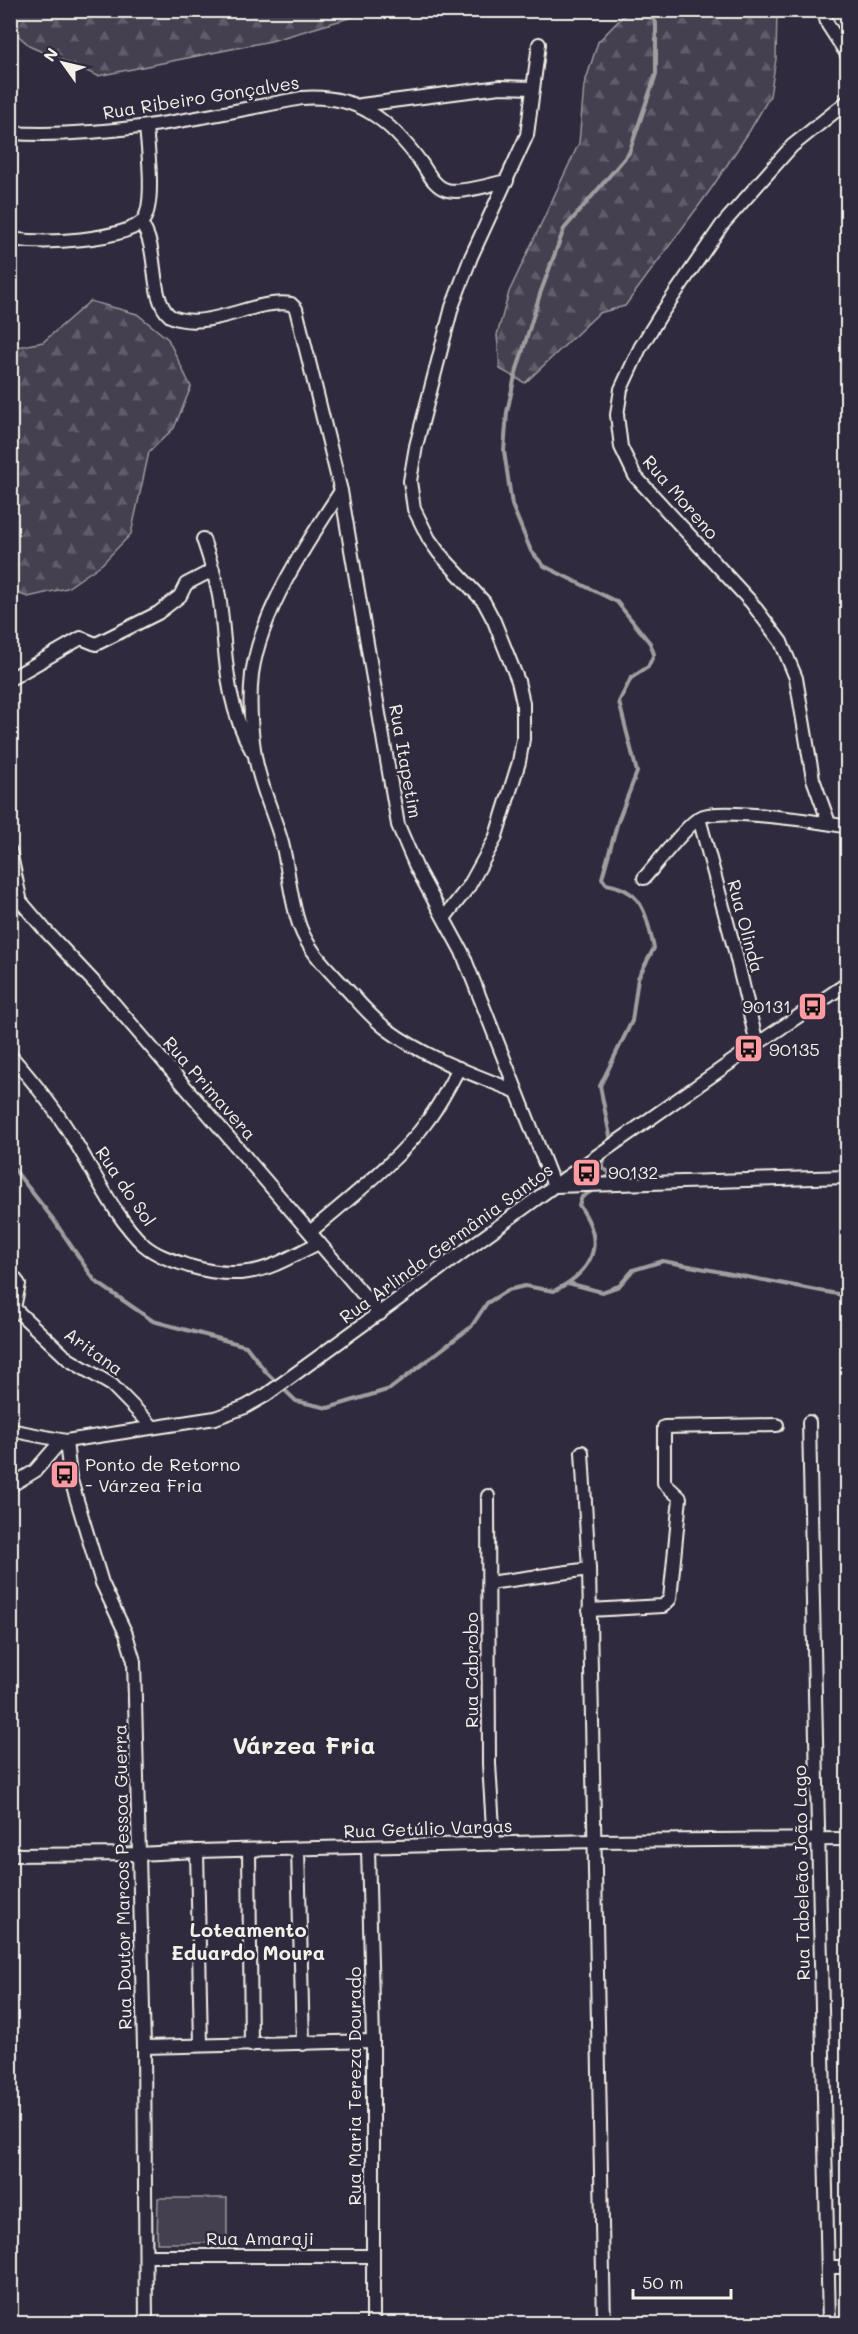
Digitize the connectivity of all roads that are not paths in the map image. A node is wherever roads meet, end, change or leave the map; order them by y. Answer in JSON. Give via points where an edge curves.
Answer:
{"nodes":[{"id":1,"x":823,"y":10,"type":"edge"},
{"id":2,"x":539,"y":44,"type":"dead end"},
{"id":3,"x":848,"y":56,"type":"edge"},
{"id":4,"x":533,"y":88,"type":"junction"},
{"id":5,"x":848,"y":101,"type":"edge"},
{"id":6,"x":361,"y":105,"type":"junction"},
{"id":7,"x":146,"y":128,"type":"junction"},
{"id":8,"x":10,"y":133,"type":"edge"},
{"id":9,"x":507,"y":181,"type":"junction"},
{"id":10,"x":141,"y":224,"type":"junction"},
{"id":11,"x":10,"y":238,"type":"edge"},
{"id":12,"x":341,"y":491,"type":"junction"},
{"id":13,"x":203,"y":539,"type":"dead end"},
{"id":14,"x":213,"y":570,"type":"junction"},
{"id":15,"x":10,"y":679,"type":"edge"},
{"id":16,"x":255,"y":757,"type":"junction"},
{"id":17,"x":699,"y":818,"type":"junction"},
{"id":18,"x":829,"y":824,"type":"junction"},
{"id":19,"x":848,"y":827,"type":"edge"},
{"id":20,"x":10,"y":851,"type":"edge"},
{"id":21,"x":644,"y":878,"type":"dead end"},
{"id":22,"x":10,"y":889,"type":"edge"},
{"id":23,"x":21,"y":902,"type":"junction"},
{"id":24,"x":445,"y":917,"type":"junction"},
{"id":25,"x":848,"y":983,"type":"edge"},
{"id":26,"x":757,"y":1044,"type":"junction"},
{"id":27,"x":10,"y":1055,"type":"edge"},
{"id":28,"x":459,"y":1068,"type":"junction"},
{"id":29,"x":516,"y":1091,"type":"junction"},
{"id":30,"x":848,"y":1177,"type":"edge"},
{"id":31,"x":554,"y":1186,"type":"junction"},
{"id":32,"x":310,"y":1232,"type":"junction"},
{"id":33,"x":319,"y":1243,"type":"junction"},
{"id":34,"x":10,"y":1272,"type":"edge"},
{"id":35,"x":380,"y":1314,"type":"junction"},
{"id":36,"x":809,"y":1422,"type":"dead end"},
{"id":37,"x":777,"y":1425,"type":"dead end"},
{"id":38,"x":153,"y":1427,"type":"junction"},
{"id":39,"x":10,"y":1430,"type":"edge"},
{"id":40,"x":63,"y":1441,"type":"junction"},
{"id":41,"x":582,"y":1452,"type":"dead end"},
{"id":42,"x":10,"y":1486,"type":"edge"},
{"id":43,"x":488,"y":1496,"type":"dead end"},
{"id":44,"x":589,"y":1569,"type":"junction"},
{"id":45,"x":489,"y":1583,"type":"junction"},
{"id":46,"x":589,"y":1610,"type":"junction"},
{"id":47,"x":819,"y":1839,"type":"junction"},
{"id":48,"x":848,"y":1839,"type":"edge"},
{"id":49,"x":595,"y":1840,"type":"junction"},
{"id":50,"x":494,"y":1844,"type":"junction"},
{"id":51,"x":368,"y":1848,"type":"junction"},
{"id":52,"x":298,"y":1849,"type":"junction"},
{"id":53,"x":249,"y":1850,"type":"junction"},
{"id":54,"x":197,"y":1851,"type":"junction"},
{"id":55,"x":138,"y":1854,"type":"junction"},
{"id":56,"x":10,"y":1856,"type":"edge"},
{"id":57,"x":373,"y":2041,"type":"junction"},
{"id":58,"x":303,"y":2044,"type":"junction"},
{"id":59,"x":201,"y":2045,"type":"junction"},
{"id":60,"x":251,"y":2045,"type":"junction"},
{"id":61,"x":144,"y":2047,"type":"junction"},
{"id":62,"x":146,"y":2256,"type":"junction"},
{"id":63,"x":373,"y":2256,"type":"junction"},
{"id":64,"x":828,"y":2267,"type":"junction"},
{"id":65,"x":848,"y":2267,"type":"edge"},
{"id":66,"x":146,"y":2324,"type":"edge"},
{"id":67,"x":373,"y":2324,"type":"edge"},
{"id":68,"x":604,"y":2324,"type":"edge"},
{"id":69,"x":829,"y":2324,"type":"edge"}],
"edges":[{"from":1,"to":3,"type":"street"},
{"from":2,"to":4,"type":"street"},
{"from":4,"to":6,"type":"street","name":"Rua Ribeiro Gonçalves","via":[[500,87]]},
{"from":4,"to":9,"type":"street","via":[[527,135]]},
{"from":5,"to":18,"type":"street","name":"Rua Moreno","via":[[792,146],[722,225],[640,348],[624,381],[617,415],[621,447],[635,476],[751,602],[781,642],[796,678],[813,779]]},
{"from":6,"to":7,"type":"street","name":"Rua Ribeiro Gonçalves","via":[[338,99],[302,98]]},
{"from":6,"to":9,"type":"street","name":"Rua Ribeiro Gonçalves","via":[[402,139],[445,190]]},
{"from":7,"to":8,"type":"street","name":"Rua Ribeiro Gonçalves","via":[[55,135]]},
{"from":7,"to":10,"type":"street","via":[[149,191]]},
{"from":9,"to":24,"type":"street","via":[[471,257],[453,307],[410,481],[414,509],[429,538],[443,559],[484,602],[494,621],[523,703],[519,762],[495,839],[469,886]]},
{"from":10,"to":11,"type":"street","via":[[128,231],[89,238]]},
{"from":10,"to":12,"type":"street","name":"Rua Itapetim","via":[[149,236],[155,278],[170,316],[213,318],[269,305],[294,306]]},
{"from":12,"to":16,"type":"street","via":[[302,552],[257,650],[250,699]]},
{"from":12,"to":24,"type":"street","name":"Rua Itapetim","via":[[398,825],[417,869]]},
{"from":13,"to":14,"type":"street"},
{"from":14,"to":15,"type":"street","via":[[186,584],[180,596],[150,617],[96,644],[81,639]]},
{"from":14,"to":16,"type":"street","via":[[229,692],[238,725]]},
{"from":16,"to":28,"type":"street","via":[[282,844],[295,912],[307,943],[382,1025]]},
{"from":17,"to":18,"type":"street","via":[[733,814]]},
{"from":17,"to":21,"type":"street"},
{"from":17,"to":26,"type":"street","name":"Rua Olinda"},
{"from":18,"to":19,"type":"street"},
{"from":20,"to":23,"type":"street"},
{"from":22,"to":23,"type":"street","name":"Rua Primavera"},
{"from":23,"to":32,"type":"street","name":"Rua Primavera"},
{"from":24,"to":29,"type":"street","name":"Rua Itapetim"},
{"from":25,"to":26,"type":"street","name":"Rua Arlinda Germânia Santos"},
{"from":26,"to":31,"type":"street","name":"Rua Arlinda Germânia Santos"},
{"from":27,"to":33,"type":"street","name":"Rua do Sol","via":[[49,1102],[122,1218],[153,1251],[205,1271],[229,1274],[268,1266]]},
{"from":28,"to":29,"type":"street"},
{"from":28,"to":32,"type":"street","via":[[418,1133]]},
{"from":29,"to":31,"type":"street","name":"Rua Itapetim"},
{"from":30,"to":31,"type":"street"},
{"from":31,"to":35,"type":"street","name":"Rua Arlinda Germânia Santos"},
{"from":32,"to":33,"type":"street","name":"Rua Primavera"},
{"from":33,"to":35,"type":"street","name":"Rua Primavera"},
{"from":34,"to":38,"type":"street","name":"Aritana","via":[[19,1284],[15,1308],[68,1359],[112,1385]]},
{"from":35,"to":38,"type":"street","name":"Rua Arlinda Germânia Santos","via":[[245,1407],[215,1418]]},
{"from":36,"to":47,"type":"street","name":"Rua Tabeleão João Lago"},
{"from":37,"to":46,"type":"street","via":[[664,1427],[664,1483],[680,1498],[670,1599],[663,1606]]},
{"from":38,"to":40,"type":"street","name":"Rua Arlinda Germânia Santos"},
{"from":39,"to":40,"type":"street"},
{"from":40,"to":42,"type":"street","via":[[35,1471]]},
{"from":40,"to":55,"type":"street","name":"Rua Doutor Marcos Pessoa Guerra","via":[[102,1583],[134,1661]]},
{"from":41,"to":44,"type":"street"},
{"from":43,"to":45,"type":"street","name":"Rua Cabrobo"},
{"from":44,"to":45,"type":"street"},
{"from":44,"to":46,"type":"street"},
{"from":45,"to":50,"type":"street","name":"Rua Cabrobo","via":[[489,1764]]},
{"from":46,"to":49,"type":"street"},
{"from":47,"to":48,"type":"street","name":"Rua Getúlio Vargas"},
{"from":47,"to":49,"type":"street","name":"Rua Getúlio Vargas"},
{"from":47,"to":64,"type":"street","name":"Rua Tabeleão João Lago"},
{"from":49,"to":50,"type":"street","name":"Rua Getúlio Vargas"},
{"from":49,"to":68,"type":"street"},
{"from":50,"to":51,"type":"street","name":"Rua Getúlio Vargas"},
{"from":51,"to":52,"type":"street","name":"Rua Getúlio Vargas"},
{"from":51,"to":57,"type":"street","name":"Rua Maria Tereza Dourado"},
{"from":52,"to":53,"type":"street","name":"Rua Getúlio Vargas"},
{"from":52,"to":58,"type":"street"},
{"from":53,"to":54,"type":"street","name":"Rua Getúlio Vargas"},
{"from":53,"to":60,"type":"street"},
{"from":54,"to":55,"type":"street","name":"Rua Getúlio Vargas"},
{"from":54,"to":59,"type":"street"},
{"from":55,"to":56,"type":"street","name":"Rua Getúlio Vargas"},
{"from":55,"to":61,"type":"street","name":"Rua Doutor Marcos Pessoa Guerra"},
{"from":57,"to":58,"type":"street"},
{"from":57,"to":63,"type":"street","name":"Rua Maria Tereza Dourado"},
{"from":58,"to":60,"type":"street"},
{"from":59,"to":60,"type":"street"},
{"from":59,"to":61,"type":"street"},
{"from":61,"to":62,"type":"street","name":"Rua Doutor Marcos Pessoa Guerra"},
{"from":62,"to":63,"type":"street","name":"Rua Amaraji"},
{"from":62,"to":66,"type":"street","name":"Rua Doutor Marcos Pessoa Guerra"},
{"from":63,"to":67,"type":"street","name":"Rua Maria Tereza Dourado"},
{"from":64,"to":65,"type":"street"},
{"from":64,"to":69,"type":"street","name":"Rua Tabeleão João Lago"}]}
